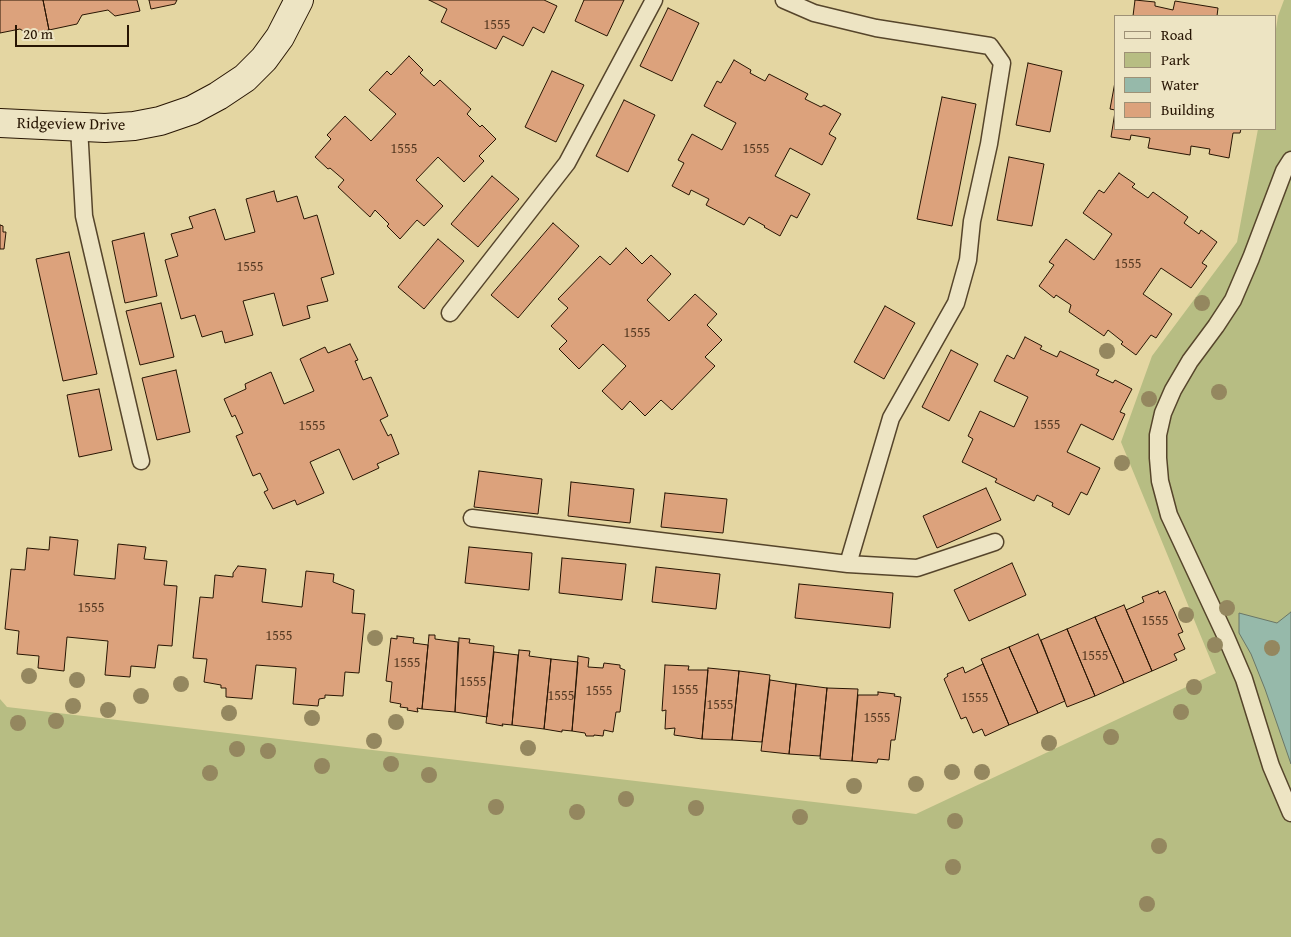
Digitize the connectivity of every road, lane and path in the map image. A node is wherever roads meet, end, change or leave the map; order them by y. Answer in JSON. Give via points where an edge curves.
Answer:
{"nodes":[{"id":1,"x":299,"y":0,"type":"edge"},
{"id":2,"x":654,"y":0,"type":"edge"},
{"id":3,"x":784,"y":0,"type":"edge"},
{"id":4,"x":0,"y":123,"type":"edge"},
{"id":5,"x":79,"y":127,"type":"junction"},
{"id":6,"x":1291,"y":160,"type":"edge"},
{"id":7,"x":450,"y":313,"type":"dead end"},
{"id":8,"x":141,"y":462,"type":"dead end"},
{"id":9,"x":472,"y":518,"type":"dead end"},
{"id":10,"x":995,"y":542,"type":"dead end"},
{"id":11,"x":848,"y":564,"type":"junction"},
{"id":12,"x":1291,"y":813,"type":"edge"}],
"edges":[{"from":1,"to":5,"type":"street","name":"Ridgeview Drive","via":[[280,37],[264,59],[245,78],[218,96],[192,110],[160,121],[134,126]]},
{"from":2,"to":7,"type":"lane","via":[[567,163]]},
{"from":3,"to":11,"type":"lane","via":[[814,13],[876,28],[990,46],[1002,63],[972,221],[968,260],[956,303],[891,418]]},
{"from":4,"to":5,"type":"street","name":"Ridgeview Drive"},
{"from":5,"to":8,"type":"lane","via":[[84,216]]},
{"from":6,"to":12,"type":"lane","via":[[1233,300],[1173,390],[1158,435],[1158,458],[1169,514],[1244,679],[1271,766]]},
{"from":9,"to":11,"type":"lane"},
{"from":10,"to":11,"type":"lane","via":[[917,568]]}]}
